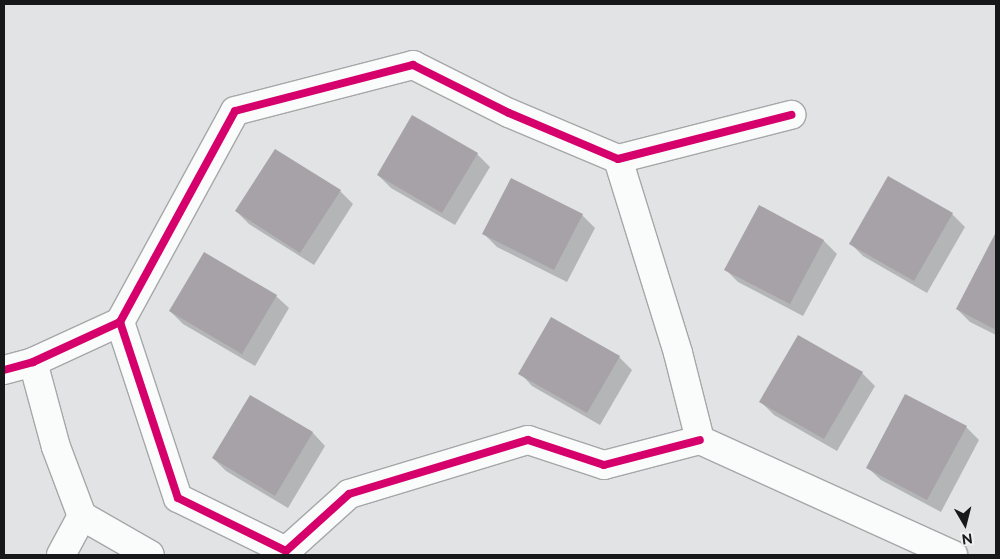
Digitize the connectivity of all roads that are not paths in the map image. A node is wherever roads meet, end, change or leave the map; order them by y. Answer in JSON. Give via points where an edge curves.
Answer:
{"nodes":[{"id":1,"x":791,"y":115,"type":"dead end"},
{"id":2,"x":618,"y":159,"type":"junction"},
{"id":3,"x":120,"y":322,"type":"junction"},
{"id":4,"x":33,"y":362,"type":"junction"},
{"id":5,"x":4,"y":370,"type":"edge"},
{"id":6,"x":700,"y":440,"type":"junction"},
{"id":7,"x":82,"y":516,"type":"junction"},
{"id":8,"x":61,"y":555,"type":"edge"},
{"id":9,"x":150,"y":555,"type":"edge"},
{"id":10,"x":953,"y":555,"type":"edge"}],
"edges":[{"from":1,"to":2,"type":"street"},
{"from":2,"to":3,"type":"street","via":[[509,113],[413,65],[235,111]]},
{"from":2,"to":6,"type":"street","via":[[678,353]]},
{"from":3,"to":4,"type":"street"},
{"from":3,"to":6,"type":"street","via":[[178,498],[286,552],[349,494],[528,440],[604,465]]},
{"from":4,"to":5,"type":"street"},
{"from":4,"to":7,"type":"street","via":[[56,447]]},
{"from":6,"to":10,"type":"street"},
{"from":7,"to":8,"type":"street"},
{"from":7,"to":9,"type":"street"}]}
